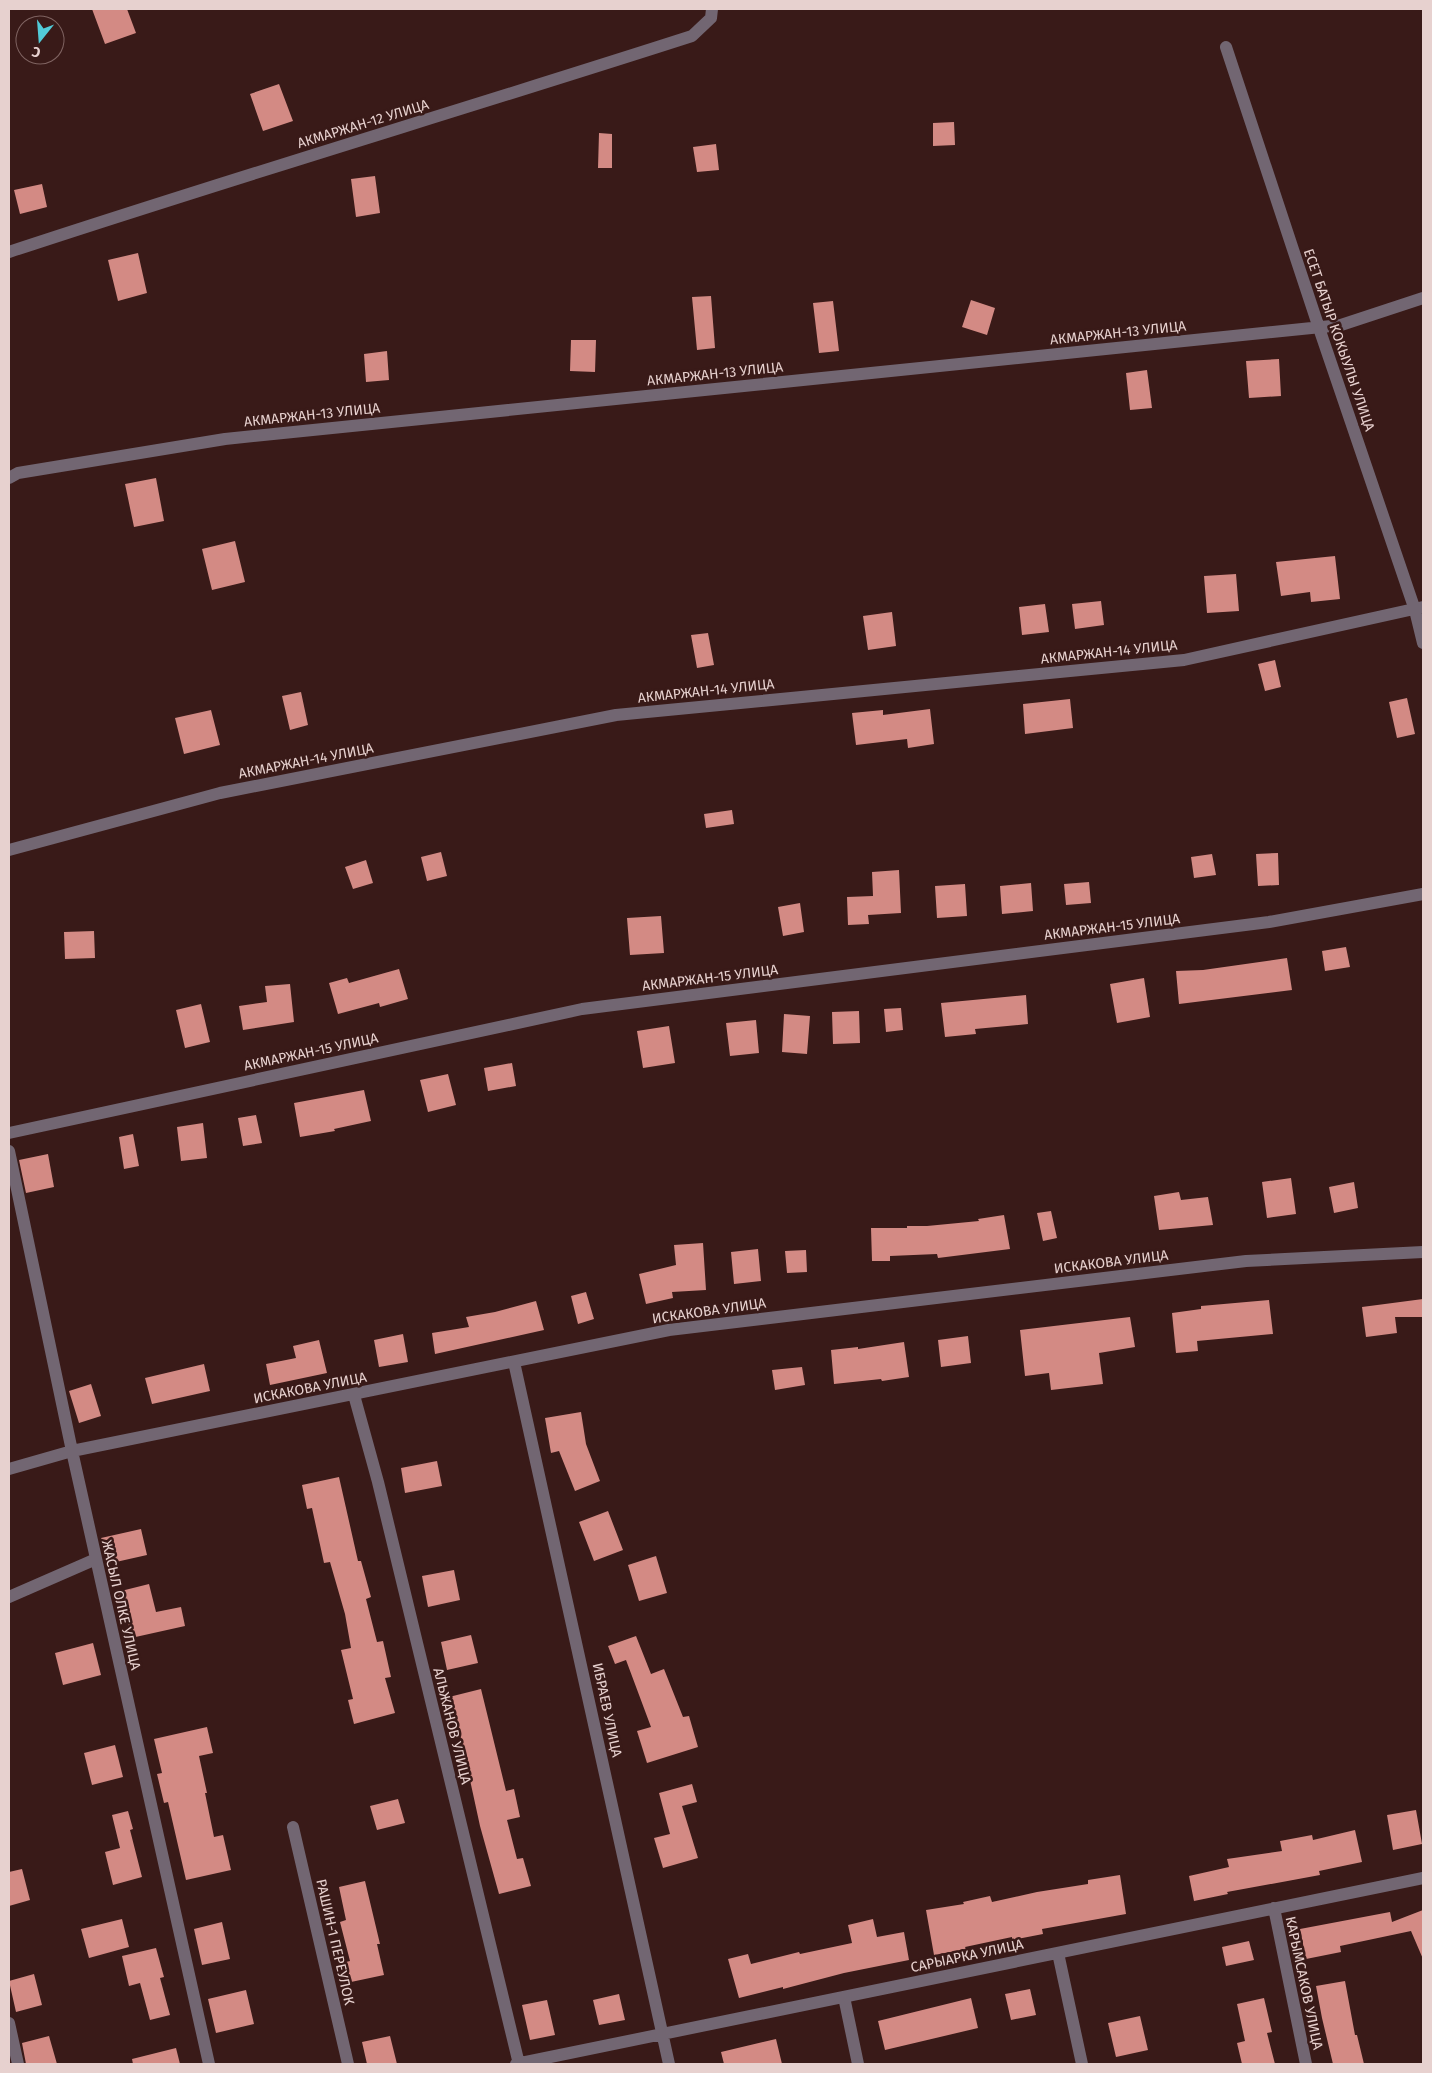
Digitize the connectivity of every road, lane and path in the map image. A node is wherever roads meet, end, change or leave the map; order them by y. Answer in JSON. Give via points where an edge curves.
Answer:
{"nodes":[{"id":1,"x":712,"y":9,"type":"edge"},
{"id":2,"x":1226,"y":47,"type":"dead end"},
{"id":3,"x":9,"y":252,"type":"edge"},
{"id":4,"x":1423,"y":298,"type":"edge"},
{"id":5,"x":1319,"y":328,"type":"junction"},
{"id":6,"x":9,"y":478,"type":"edge"},
{"id":7,"x":1419,"y":608,"type":"edge"},
{"id":8,"x":1423,"y":642,"type":"edge"},
{"id":9,"x":9,"y":850,"type":"edge"},
{"id":10,"x":1423,"y":894,"type":"edge"},
{"id":11,"x":9,"y":1133,"type":"edge"},
{"id":12,"x":9,"y":1151,"type":"edge"},
{"id":13,"x":1423,"y":1252,"type":"edge"},
{"id":14,"x":514,"y":1362,"type":"junction"},
{"id":15,"x":354,"y":1395,"type":"junction"},
{"id":16,"x":72,"y":1451,"type":"junction"},
{"id":17,"x":9,"y":1470,"type":"edge"},
{"id":18,"x":96,"y":1559,"type":"junction"},
{"id":19,"x":9,"y":1597,"type":"edge"},
{"id":20,"x":293,"y":1828,"type":"dead end"},
{"id":21,"x":1423,"y":1878,"type":"edge"},
{"id":22,"x":1274,"y":1908,"type":"junction"},
{"id":23,"x":1058,"y":1953,"type":"junction"},
{"id":24,"x":844,"y":1997,"type":"junction"},
{"id":25,"x":9,"y":2023,"type":"edge"},
{"id":26,"x":663,"y":2034,"type":"junction"},
{"id":27,"x":18,"y":2064,"type":"edge"},
{"id":28,"x":209,"y":2064,"type":"edge"},
{"id":29,"x":348,"y":2064,"type":"edge"},
{"id":30,"x":518,"y":2064,"type":"edge"},
{"id":31,"x":669,"y":2064,"type":"edge"},
{"id":32,"x":858,"y":2064,"type":"edge"},
{"id":33,"x":1082,"y":2064,"type":"edge"},
{"id":34,"x":1306,"y":2064,"type":"edge"}],
"edges":[{"from":1,"to":3,"type":"street","name":"АКМАРЖАН-12 УЛИЦА","via":[[711,18],[692,36]]},
{"from":2,"to":5,"type":"street","name":"ЕСЕТ БАТЫР КОКЫУЛЫ УЛИЦА"},
{"from":4,"to":5,"type":"street","name":"АКМАРЖАН-13 УЛИЦА","via":[[1341,326]]},
{"from":5,"to":6,"type":"street","name":"АКМАРЖАН-13 УЛИЦА","via":[[225,439],[18,473]]},
{"from":5,"to":7,"type":"street","name":"ЕСЕТ БАТЫР КОКЫУЛЫ УЛИЦА"},
{"from":7,"to":8,"type":"street","name":"ЕСЕТ БАТЫР КОКЫУЛЫ УЛИЦА"},
{"from":7,"to":9,"type":"street","name":"АКМАРЖАН-14 УЛИЦА","via":[[1184,660],[616,715],[220,793]]},
{"from":10,"to":11,"type":"street","name":"АКМАРЖАН-15 УЛИЦА","via":[[1269,922],[582,1009]]},
{"from":12,"to":16,"type":"street","name":"ЖАСЫЛ ОЛКЕ УЛИЦА"},
{"from":13,"to":14,"type":"street","name":"ИСКАКОВА УЛИЦА","via":[[1246,1261],[689,1327]]},
{"from":14,"to":15,"type":"street","name":"ИСКАКОВА УЛИЦА"},
{"from":14,"to":26,"type":"street","name":"ИБРАЕВ УЛИЦА"},
{"from":15,"to":16,"type":"street","name":"ИСКАКОВА УЛИЦА"},
{"from":15,"to":30,"type":"street","name":"АЛЬЖАНОВ УЛИЦА","via":[[378,1482]]},
{"from":16,"to":17,"type":"street","name":"ИСКАКОВА УЛИЦА"},
{"from":16,"to":18,"type":"street","name":"ЖАСЫЛ ОЛКЕ УЛИЦА"},
{"from":18,"to":19,"type":"street"},
{"from":18,"to":28,"type":"street","name":"ЖАСЫЛ ОЛКЕ УЛИЦА"},
{"from":20,"to":29,"type":"street","name":"РАШИН-1 ПЕРЕУЛОК"},
{"from":21,"to":22,"type":"street","name":"САРЫАРКА УЛИЦА"},
{"from":22,"to":23,"type":"street","name":"САРЫАРКА УЛИЦА"},
{"from":22,"to":34,"type":"street","name":"КАРЫМСАКОВ УЛИЦА"},
{"from":23,"to":24,"type":"street","name":"САРЫАРКА УЛИЦА"},
{"from":23,"to":33,"type":"street"},
{"from":24,"to":26,"type":"street","name":"САРЫАРКА УЛИЦА"},
{"from":24,"to":32,"type":"street"},
{"from":25,"to":27,"type":"street"},
{"from":26,"to":30,"type":"street","name":"САРЫАРКА УЛИЦА"},
{"from":26,"to":31,"type":"street","name":"ИБРАЕВ УЛИЦА"}]}
